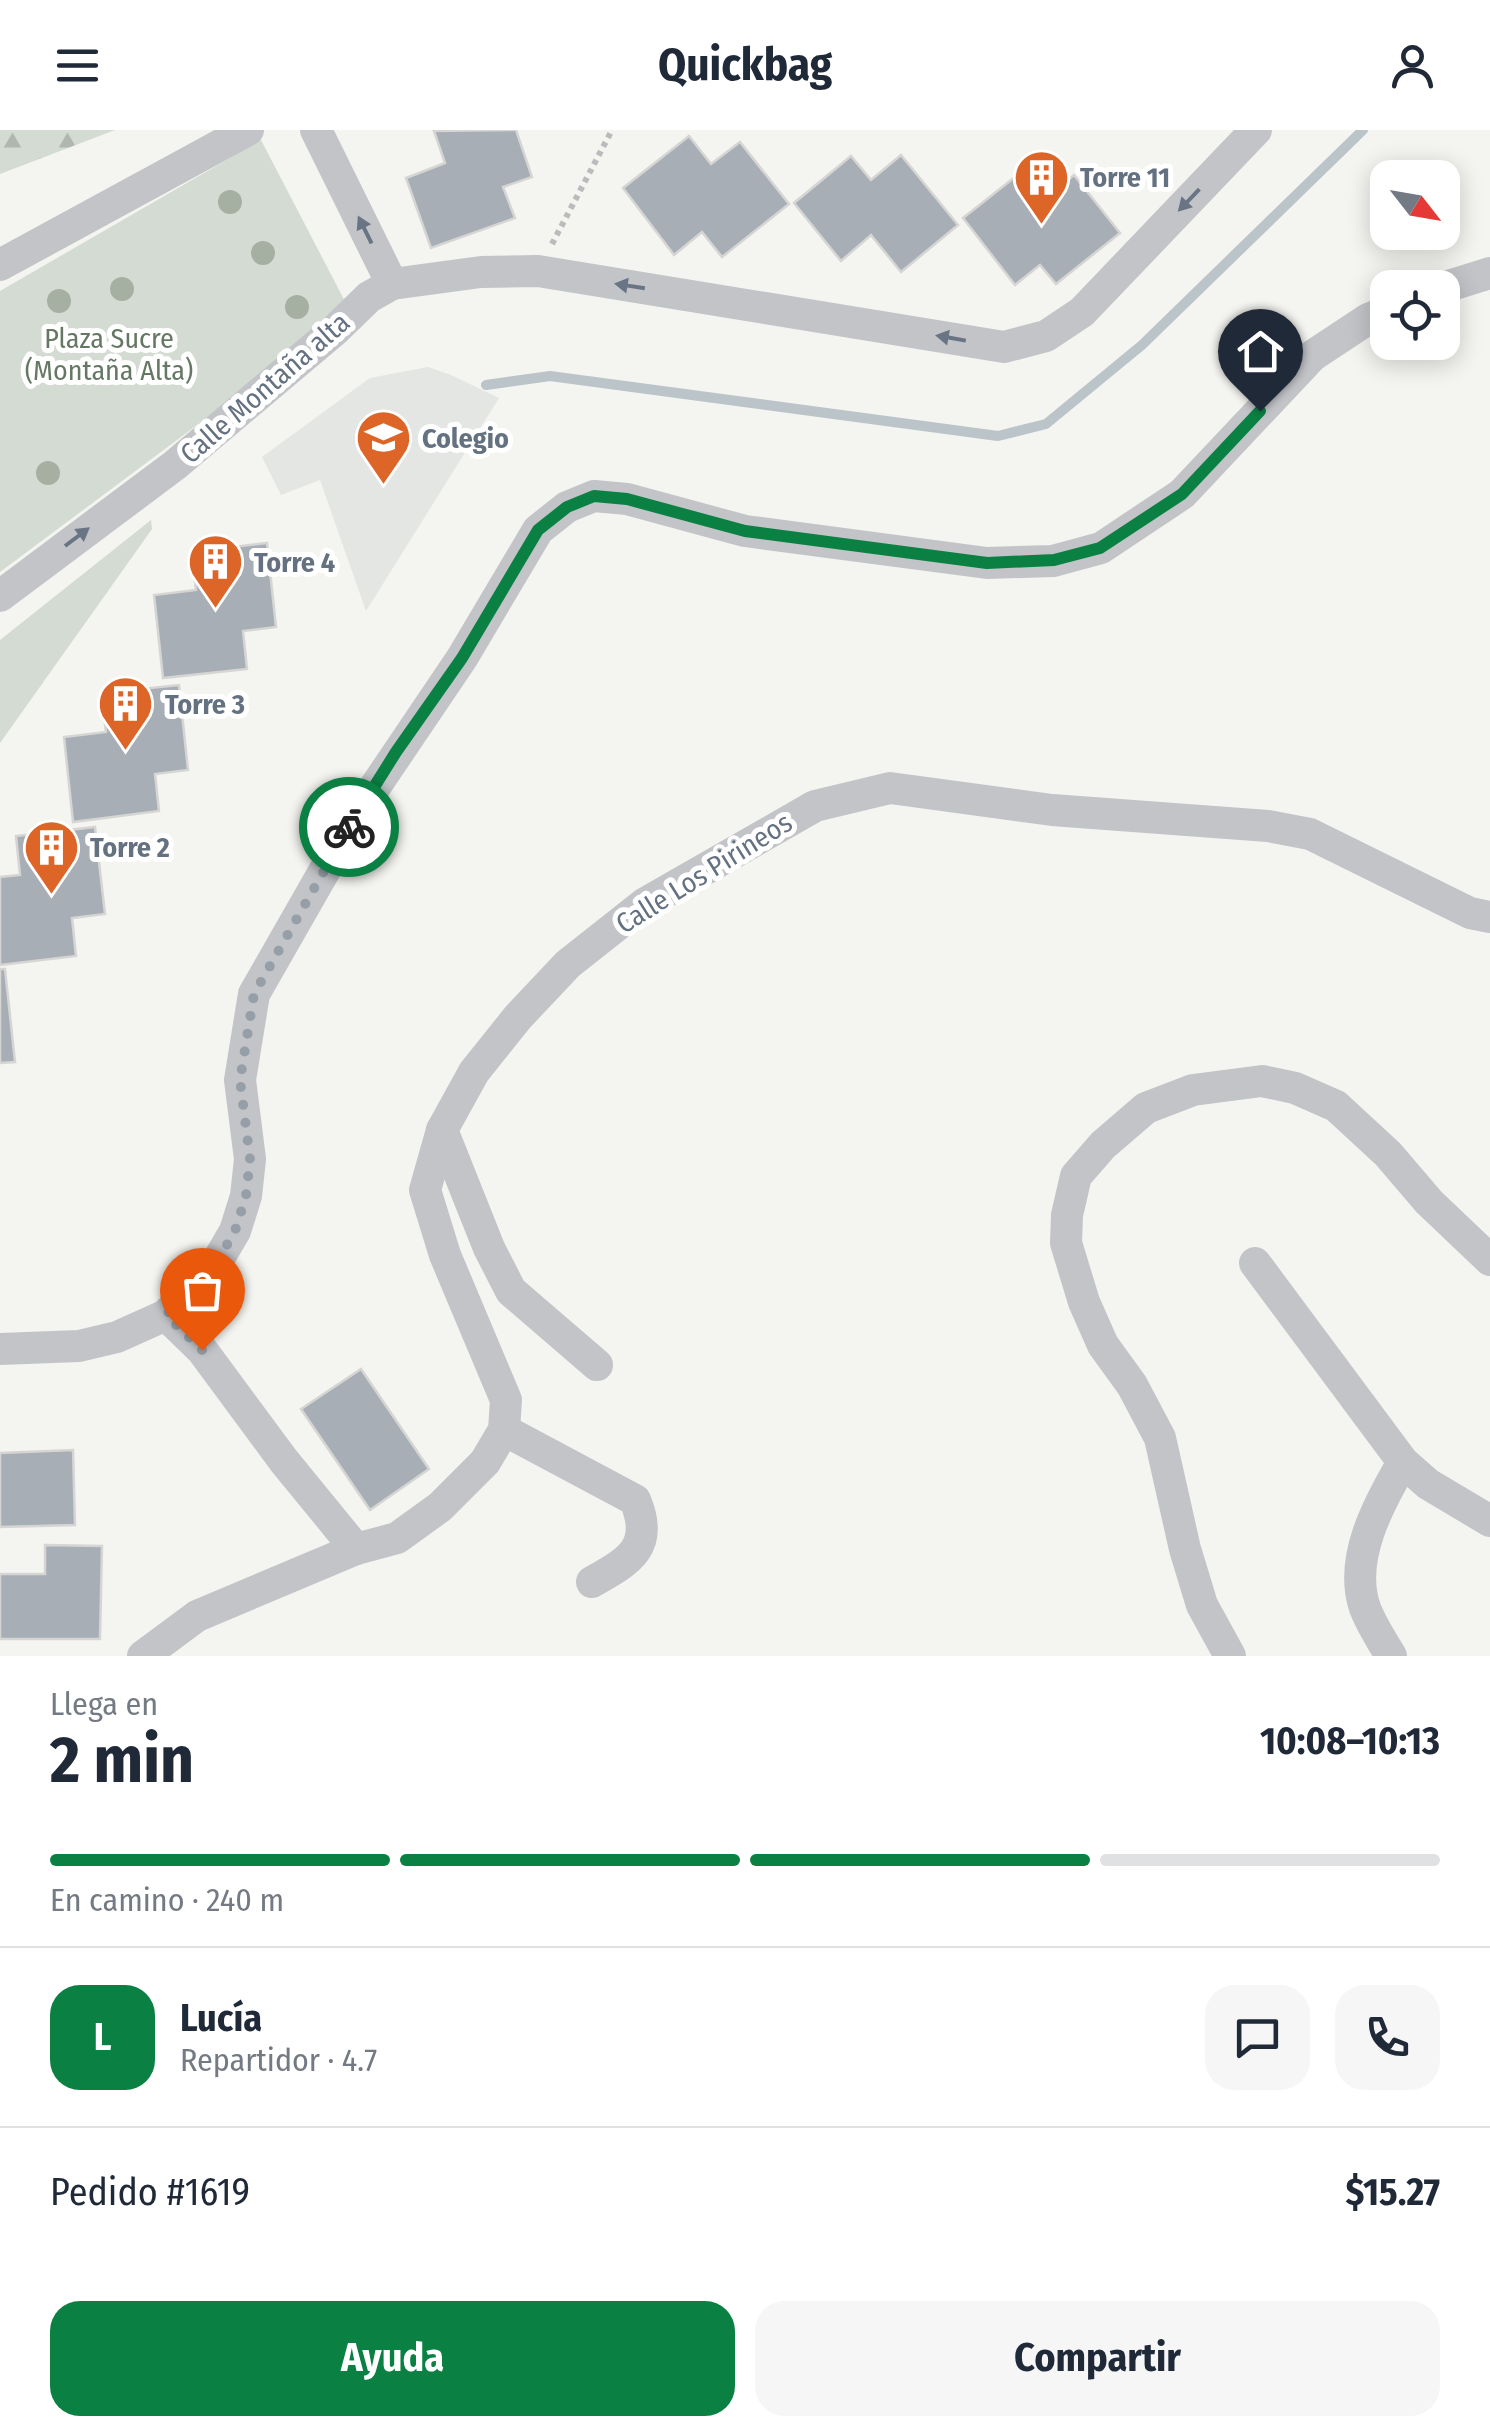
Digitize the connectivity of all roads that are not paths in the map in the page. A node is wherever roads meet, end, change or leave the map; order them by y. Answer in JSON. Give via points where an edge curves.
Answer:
{"nodes":[{"id":1,"x":248,"y":130,"type":"edge"},
{"id":2,"x":316,"y":130,"type":"edge"},
{"id":3,"x":1244,"y":132,"type":"edge"},
{"id":4,"x":0,"y":265,"type":"edge"},
{"id":5,"x":1490,"y":273,"type":"edge"},
{"id":6,"x":1460,"y":282,"type":"edge"},
{"id":7,"x":392,"y":284,"type":"junction"},
{"id":8,"x":1370,"y":318,"type":"edge"},
{"id":9,"x":0,"y":596,"type":"edge"},
{"id":10,"x":1490,"y":917,"type":"edge"},
{"id":11,"x":442,"y":1130,"type":"junction"},
{"id":12,"x":1490,"y":1260,"type":"edge"},
{"id":13,"x":1254,"y":1263,"type":"dead end"},
{"id":14,"x":166,"y":1315,"type":"junction"},
{"id":15,"x":0,"y":1349,"type":"edge"},
{"id":16,"x":597,"y":1365,"type":"dead end"},
{"id":17,"x":504,"y":1430,"type":"junction"},
{"id":18,"x":1404,"y":1462,"type":"junction"},
{"id":19,"x":1490,"y":1521,"type":"edge"},
{"id":20,"x":356,"y":1548,"type":"junction"},
{"id":21,"x":592,"y":1582,"type":"dead end"},
{"id":22,"x":143,"y":1656,"type":"edge"},
{"id":23,"x":1230,"y":1656,"type":"edge"},
{"id":24,"x":1391,"y":1656,"type":"edge"}],
"edges":[{"from":1,"to":4,"type":"street"},
{"from":7,"to":2,"type":"street","one_way":true},
{"from":3,"to":7,"type":"street","one_way":true,"via":[[1082,312],[1046,336],[1004,347],[538,271]]},
{"from":5,"to":6,"type":"street"},
{"from":9,"to":7,"type":"street","name":"Calle Montaña alta","one_way":true,"via":[[176,464]]},
{"from":8,"to":14,"type":"street","via":[[1312,356],[1182,494],[1100,548],[1054,560],[987,563],[745,531],[594,496],[538,530],[358,812],[254,994],[240,1080],[250,1159],[246,1196],[218,1260]]},
{"from":10,"to":11,"type":"street","name":"Calle Los Pirineos","via":[[1310,834],[890,788],[815,806],[644,904],[568,964],[518,1018],[474,1072]]},
{"from":11,"to":16,"type":"street","via":[[511,1291]]},
{"from":11,"to":17,"type":"street","name":"Calle Los Pirineos","via":[[425,1190],[506,1400]]},
{"from":12,"to":23,"type":"street","via":[[1336,1106],[1262,1081],[1192,1090],[1146,1108],[1076,1176],[1066,1243],[1084,1302],[1160,1438],[1202,1605]]},
{"from":13,"to":18,"type":"street"},
{"from":14,"to":15,"type":"street","via":[[79,1346]]},
{"from":14,"to":20,"type":"street","via":[[202,1350]]},
{"from":17,"to":20,"type":"street","via":[[485,1462],[440,1507],[397,1538]]},
{"from":17,"to":21,"type":"street","via":[[635,1500],[643,1519],[630,1560]]},
{"from":18,"to":19,"type":"street"},
{"from":18,"to":24,"type":"street","via":[[1384,1494],[1360,1570],[1364,1607]]},
{"from":20,"to":22,"type":"street","via":[[197,1616]]}]}
